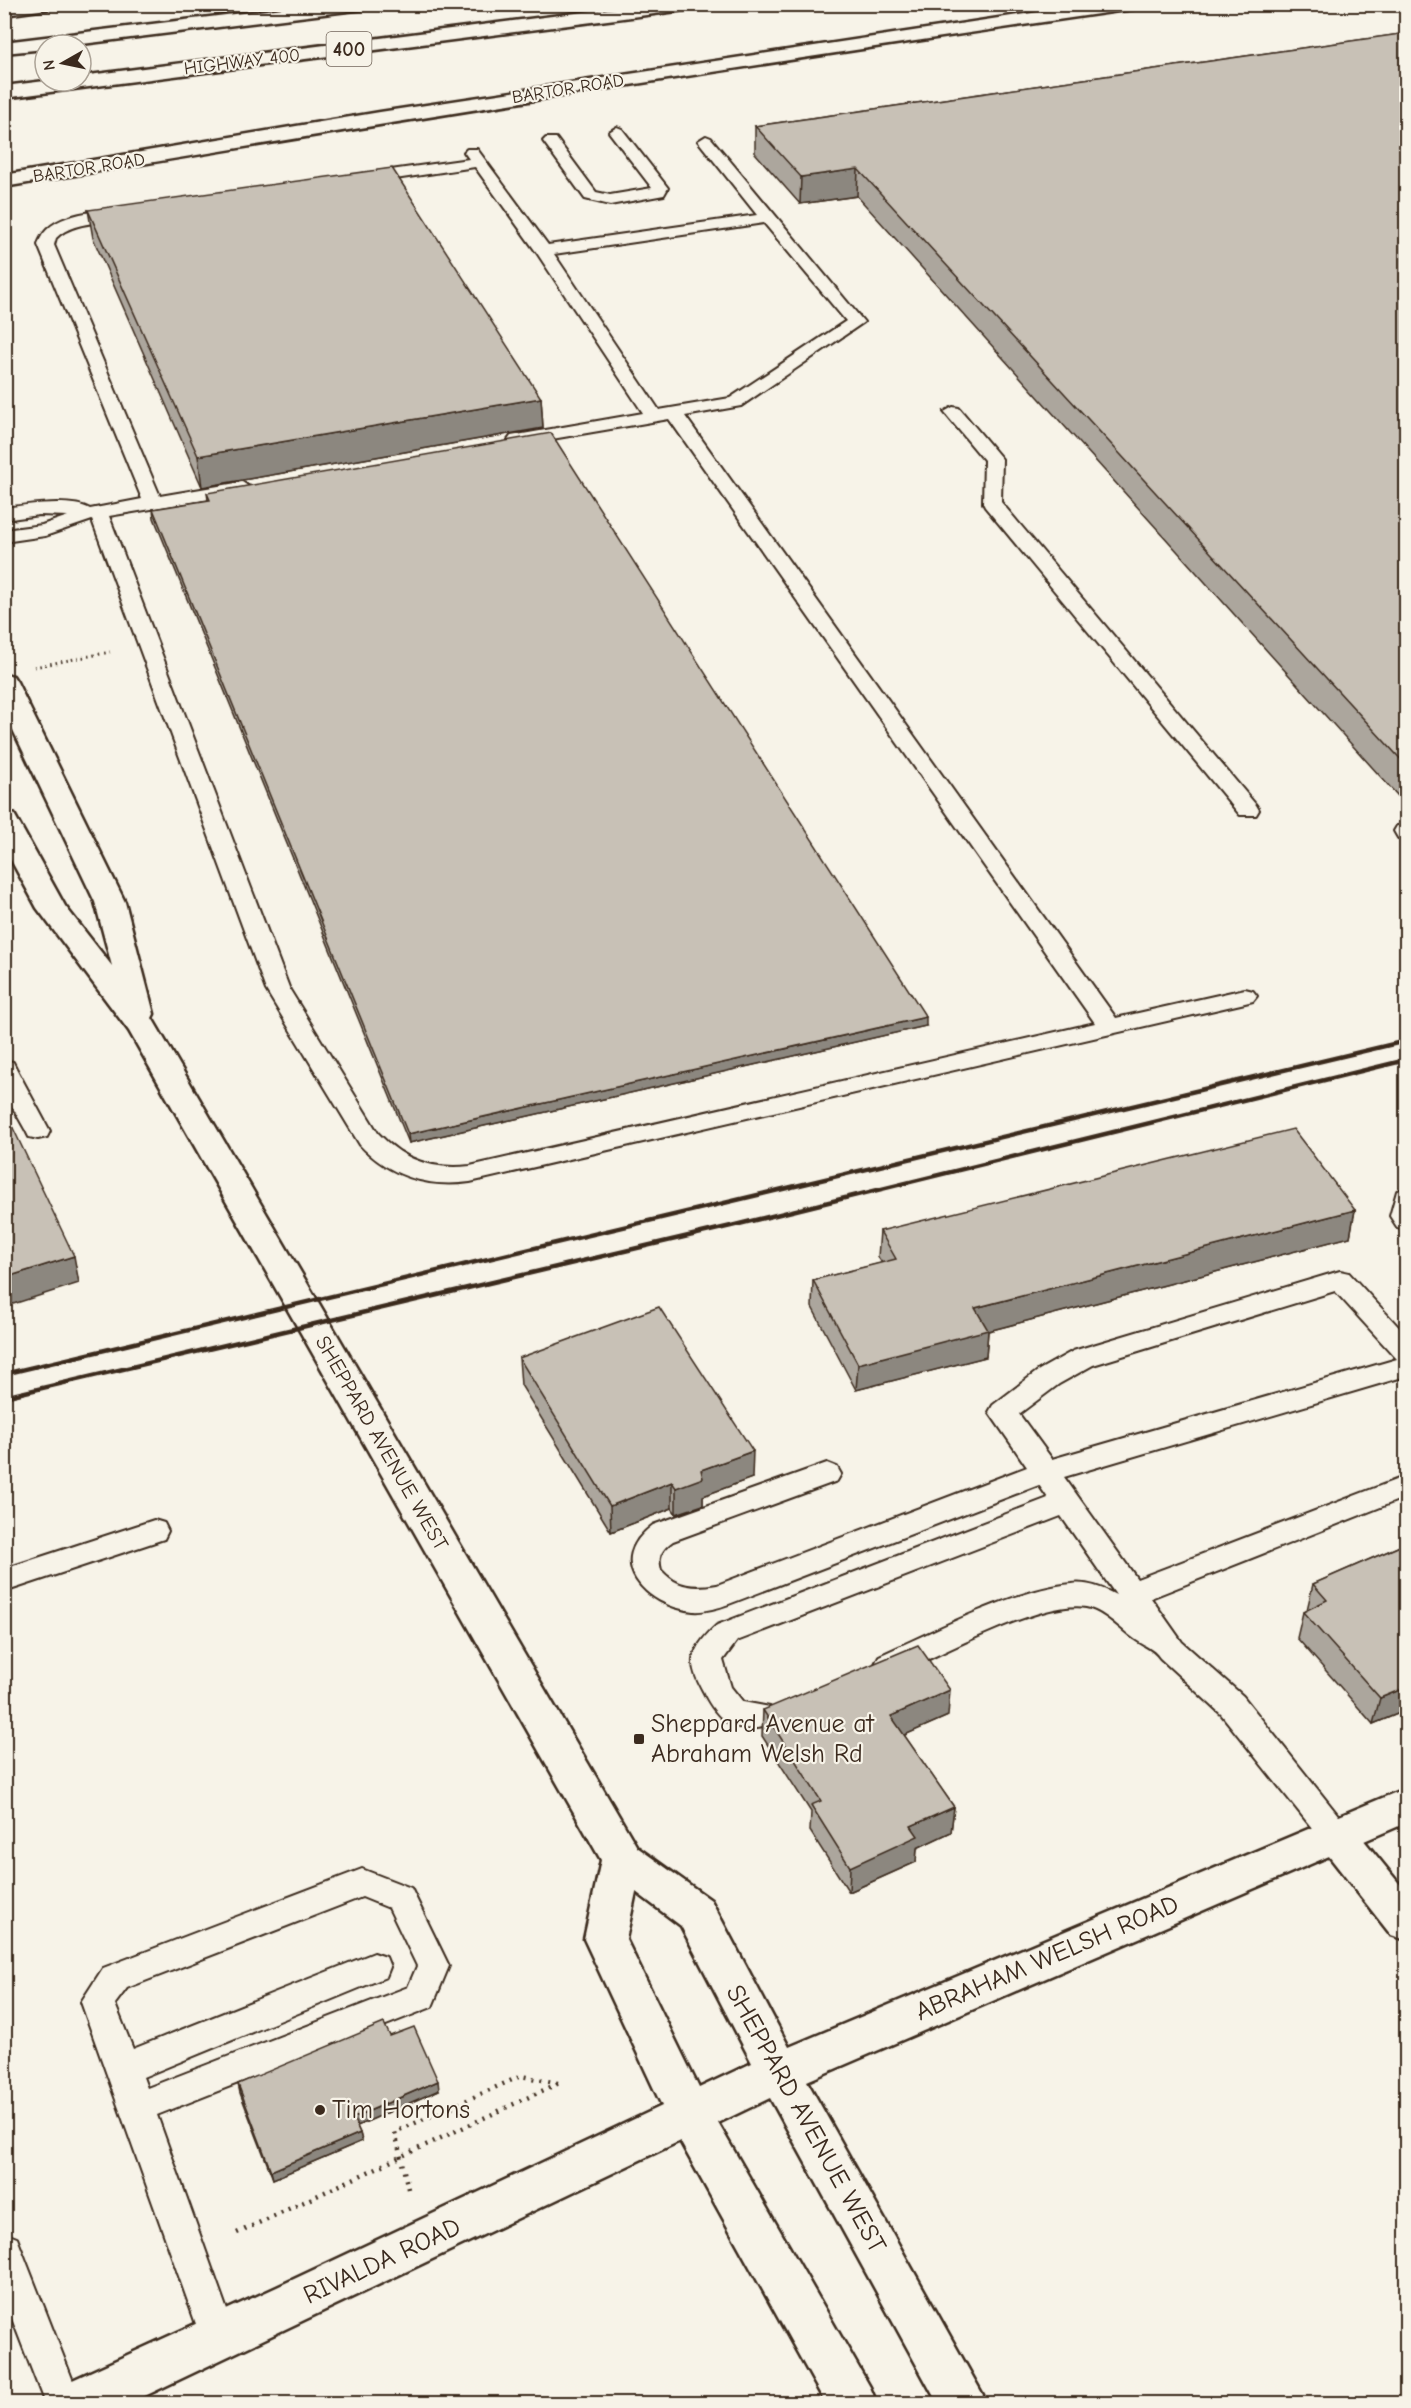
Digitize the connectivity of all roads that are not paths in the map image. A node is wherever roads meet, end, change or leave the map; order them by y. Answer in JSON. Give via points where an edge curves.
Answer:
{"nodes":[{"id":1,"x":47,"y":4,"type":"edge"},
{"id":2,"x":364,"y":4,"type":"edge"},
{"id":3,"x":693,"y":4,"type":"edge"},
{"id":4,"x":1133,"y":4,"type":"edge"},
{"id":5,"x":4,"y":10,"type":"edge"},
{"id":6,"x":4,"y":48,"type":"edge"},
{"id":7,"x":4,"y":92,"type":"edge"},
{"id":8,"x":616,"y":132,"type":"dead end"},
{"id":9,"x":552,"y":141,"type":"dead end"},
{"id":10,"x":706,"y":141,"type":"dead end"},
{"id":11,"x":43,"y":175,"type":"junction"},
{"id":12,"x":4,"y":181,"type":"edge"},
{"id":13,"x":345,"y":182,"type":"edge"},
{"id":14,"x":4,"y":186,"type":"edge"},
{"id":15,"x":136,"y":212,"type":"edge"},
{"id":16,"x":768,"y":218,"type":"junction"},
{"id":17,"x":544,"y":250,"type":"junction"},
{"id":18,"x":953,"y":412,"type":"dead end"},
{"id":19,"x":664,"y":415,"type":"junction"},
{"id":20,"x":494,"y":444,"type":"edge"},
{"id":21,"x":261,"y":485,"type":"edge"},
{"id":22,"x":153,"y":502,"type":"junction"},
{"id":23,"x":98,"y":512,"type":"junction"},
{"id":24,"x":4,"y":514,"type":"edge"},
{"id":25,"x":4,"y":536,"type":"edge"},
{"id":26,"x":16,"y":675,"type":"edge"},
{"id":27,"x":1248,"y":810,"type":"dead end"},
{"id":28,"x":4,"y":820,"type":"edge"},
{"id":29,"x":1245,"y":996,"type":"dead end"},
{"id":30,"x":142,"y":1027,"type":"junction"},
{"id":31,"x":1110,"y":1027,"type":"junction"},
{"id":32,"x":4,"y":1068,"type":"edge"},
{"id":33,"x":38,"y":1131,"type":"dead end"},
{"id":34,"x":1407,"y":1197,"type":"edge"},
{"id":35,"x":1407,"y":1221,"type":"edge"},
{"id":36,"x":1407,"y":1352,"type":"edge"},
{"id":37,"x":1407,"y":1366,"type":"edge"},
{"id":38,"x":1044,"y":1472,"type":"junction"},
{"id":39,"x":827,"y":1474,"type":"dead end"},
{"id":40,"x":1407,"y":1486,"type":"edge"},
{"id":41,"x":1065,"y":1503,"type":"junction"},
{"id":42,"x":154,"y":1531,"type":"dead end"},
{"id":43,"x":4,"y":1581,"type":"edge"},
{"id":44,"x":1131,"y":1594,"type":"junction"},
{"id":45,"x":1171,"y":1650,"type":"junction"},
{"id":46,"x":860,"y":1676,"type":"edge"},
{"id":47,"x":759,"y":1716,"type":"dead end"},
{"id":48,"x":1407,"y":1805,"type":"edge"},
{"id":49,"x":1335,"y":1834,"type":"junction"},
{"id":50,"x":622,"y":1859,"type":"junction"},
{"id":51,"x":1407,"y":1922,"type":"edge"},
{"id":52,"x":374,"y":1967,"type":"dead end"},
{"id":53,"x":123,"y":2069,"type":"junction"},
{"id":54,"x":779,"y":2072,"type":"junction"},
{"id":55,"x":137,"y":2107,"type":"junction"},
{"id":56,"x":689,"y":2115,"type":"junction"},
{"id":57,"x":4,"y":2250,"type":"edge"},
{"id":58,"x":219,"y":2338,"type":"junction"},
{"id":59,"x":64,"y":2403,"type":"edge"},
{"id":60,"x":74,"y":2403,"type":"edge"},
{"id":61,"x":853,"y":2403,"type":"edge"},
{"id":62,"x":964,"y":2403,"type":"edge"}],
"edges":[{"from":1,"to":5,"type":"main road"},
{"from":2,"to":6,"type":"main road","name":"HIGHWAY 400","number":"400"},
{"from":3,"to":7,"type":"main road","name":"HIGHWAY 400","number":"400"},
{"from":4,"to":11,"type":"main road","name":"BARTOR ROAD","via":[[380,118]]},
{"from":8,"to":9,"type":"lane","via":[[660,188],[658,192],[610,200],[591,196]]},
{"from":10,"to":16,"type":"lane"},
{"from":11,"to":12,"type":"main road","name":"BARTOR ROAD"},
{"from":11,"to":14,"type":"main road"},
{"from":13,"to":17,"type":"lane","via":[[476,157]]},
{"from":15,"to":22,"type":"lane","via":[[74,221],[52,232],[46,241]]},
{"from":16,"to":17,"type":"lane"},
{"from":16,"to":19,"type":"lane","via":[[856,322],[735,402]]},
{"from":17,"to":19,"type":"lane"},
{"from":18,"to":27,"type":"lane","via":[[993,459],[992,503]]},
{"from":19,"to":20,"type":"lane"},
{"from":19,"to":31,"type":"lane"},
{"from":21,"to":22,"type":"lane"},
{"from":22,"to":23,"type":"lane"},
{"from":23,"to":24,"type":"lane","via":[[39,509]]},
{"from":23,"to":25,"type":"lane","via":[[45,530]]},
{"from":23,"to":31,"type":"lane","via":[[278,990],[363,1131],[374,1146],[403,1166],[430,1175],[470,1174]]},
{"from":26,"to":30,"type":"main road","name":"SHEPPARD AVENUE WEST","via":[[110,902]]},
{"from":28,"to":30,"type":"main road","name":"SHEPPARD AVENUE WEST","via":[[52,908]]},
{"from":29,"to":31,"type":"lane"},
{"from":30,"to":50,"type":"main road","name":"SHEPPARD AVENUE WEST"},
{"from":32,"to":33,"type":"lane"},
{"from":34,"to":35,"type":"lane","via":[[1403,1216]]},
{"from":36,"to":38,"type":"lane","via":[[1340,1280],[1083,1358],[1049,1377],[1003,1412]]},
{"from":37,"to":38,"type":"lane"},
{"from":38,"to":39,"type":"lane","via":[[719,1596],[698,1600],[677,1597],[656,1587],[648,1576],[646,1560],[650,1546],[663,1533]]},
{"from":38,"to":41,"type":"lane"},
{"from":40,"to":44,"type":"lane"},
{"from":41,"to":44,"type":"lane"},
{"from":41,"to":47,"type":"lane","via":[[727,1633],[713,1647],[708,1659],[709,1675],[730,1711]]},
{"from":42,"to":43,"type":"lane"},
{"from":44,"to":45,"type":"lane"},
{"from":45,"to":46,"type":"lane","via":[[1112,1606],[1088,1595],[1065,1595]]},
{"from":45,"to":49,"type":"lane","via":[[1232,1705]]},
{"from":48,"to":49,"type":"main road","name":"ABRAHAM WELSH ROAD"},
{"from":49,"to":51,"type":"main road"},
{"from":49,"to":54,"type":"main road","name":"ABRAHAM WELSH ROAD"},
{"from":50,"to":54,"type":"main road","name":"SHEPPARD AVENUE WEST","via":[[696,1913]]},
{"from":50,"to":56,"type":"main road","via":[[605,1939]]},
{"from":52,"to":53,"type":"lane"},
{"from":53,"to":55,"type":"lane"},
{"from":53,"to":55,"type":"lane","via":[[98,2002],[115,1978],[362,1883],[400,1898],[433,1966],[420,1997]]},
{"from":54,"to":56,"type":"main road","name":"ABRAHAM WELSH ROAD"},
{"from":54,"to":62,"type":"main road","name":"SHEPPARD AVENUE WEST"},
{"from":55,"to":58,"type":"lane"},
{"from":56,"to":58,"type":"main road","name":"RIVALDA ROAD"},
{"from":56,"to":61,"type":"main road"},
{"from":57,"to":59,"type":"lane"},
{"from":58,"to":60,"type":"main road","name":"RIVALDA ROAD"}]}
